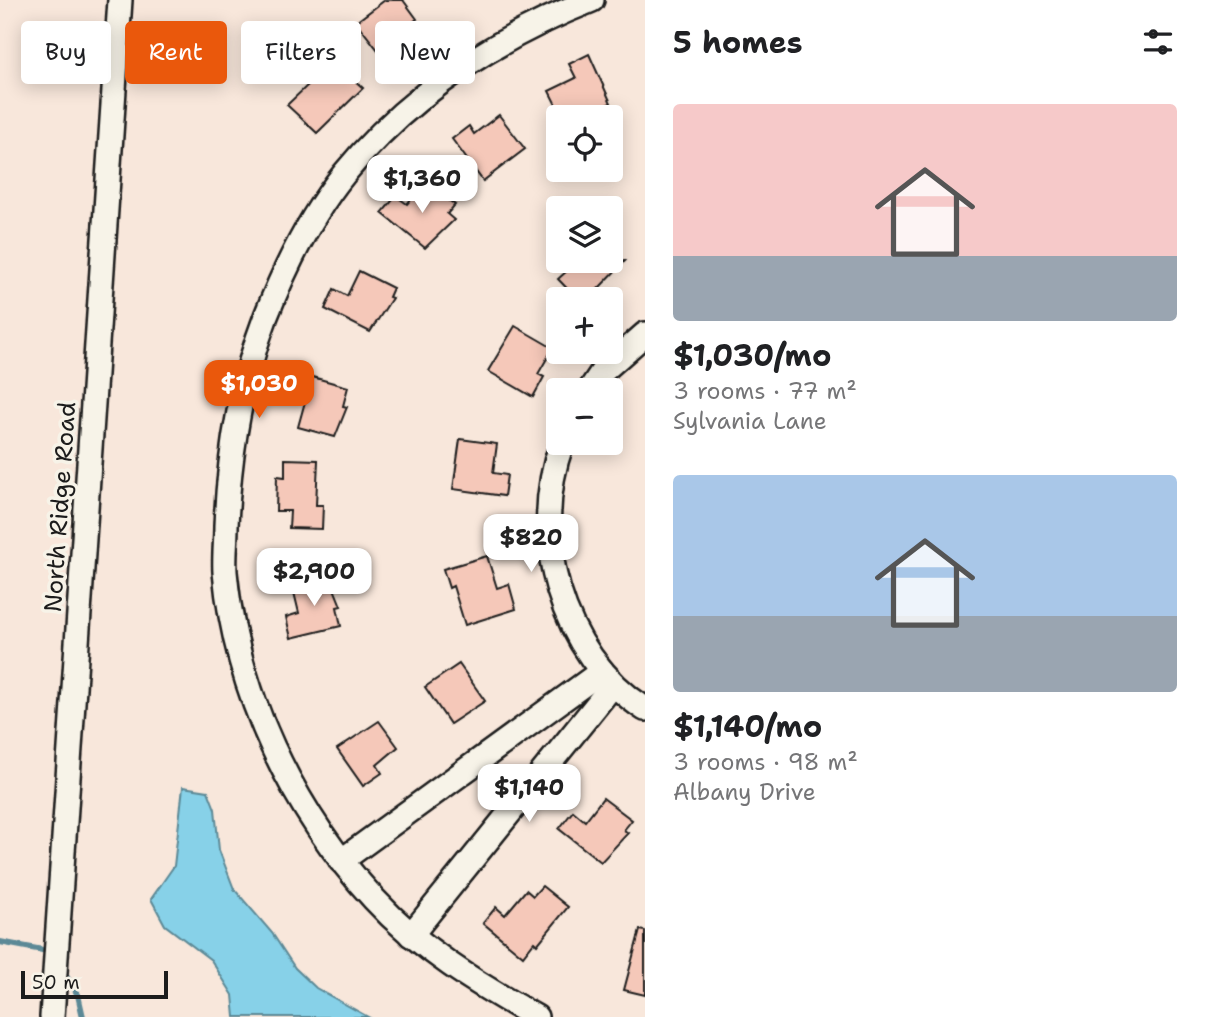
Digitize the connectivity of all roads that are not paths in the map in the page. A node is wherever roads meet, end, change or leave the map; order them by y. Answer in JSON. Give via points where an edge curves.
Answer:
{"nodes":[{"id":1,"x":120,"y":0,"type":"edge"},
{"id":2,"x":592,"y":0,"type":"edge"},
{"id":3,"x":645,"y":334,"type":"edge"},
{"id":4,"x":598,"y":378,"type":"edge"},
{"id":5,"x":558,"y":455,"type":"edge"},
{"id":6,"x":607,"y":679,"type":"junction"},
{"id":7,"x":645,"y":709,"type":"edge"},
{"id":8,"x":341,"y":861,"type":"junction"},
{"id":9,"x":411,"y":935,"type":"junction"},
{"id":10,"x":52,"y":1017,"type":"edge"},
{"id":11,"x":536,"y":1017,"type":"edge"}],
"edges":[{"from":1,"to":10,"type":"street","name":"North Ridge Road"},
{"from":2,"to":8,"type":"street","via":[[534,23],[452,72],[386,128],[343,175],[304,231],[251,356],[231,450],[225,571],[243,667],[272,749]]},
{"from":3,"to":4,"type":"street"},
{"from":5,"to":6,"type":"street","via":[[547,518],[552,571],[570,620]]},
{"from":6,"to":7,"type":"street"},
{"from":6,"to":8,"type":"street"},
{"from":6,"to":9,"type":"street"},
{"from":8,"to":9,"type":"street"},
{"from":9,"to":11,"type":"street","via":[[475,983]]}]}
